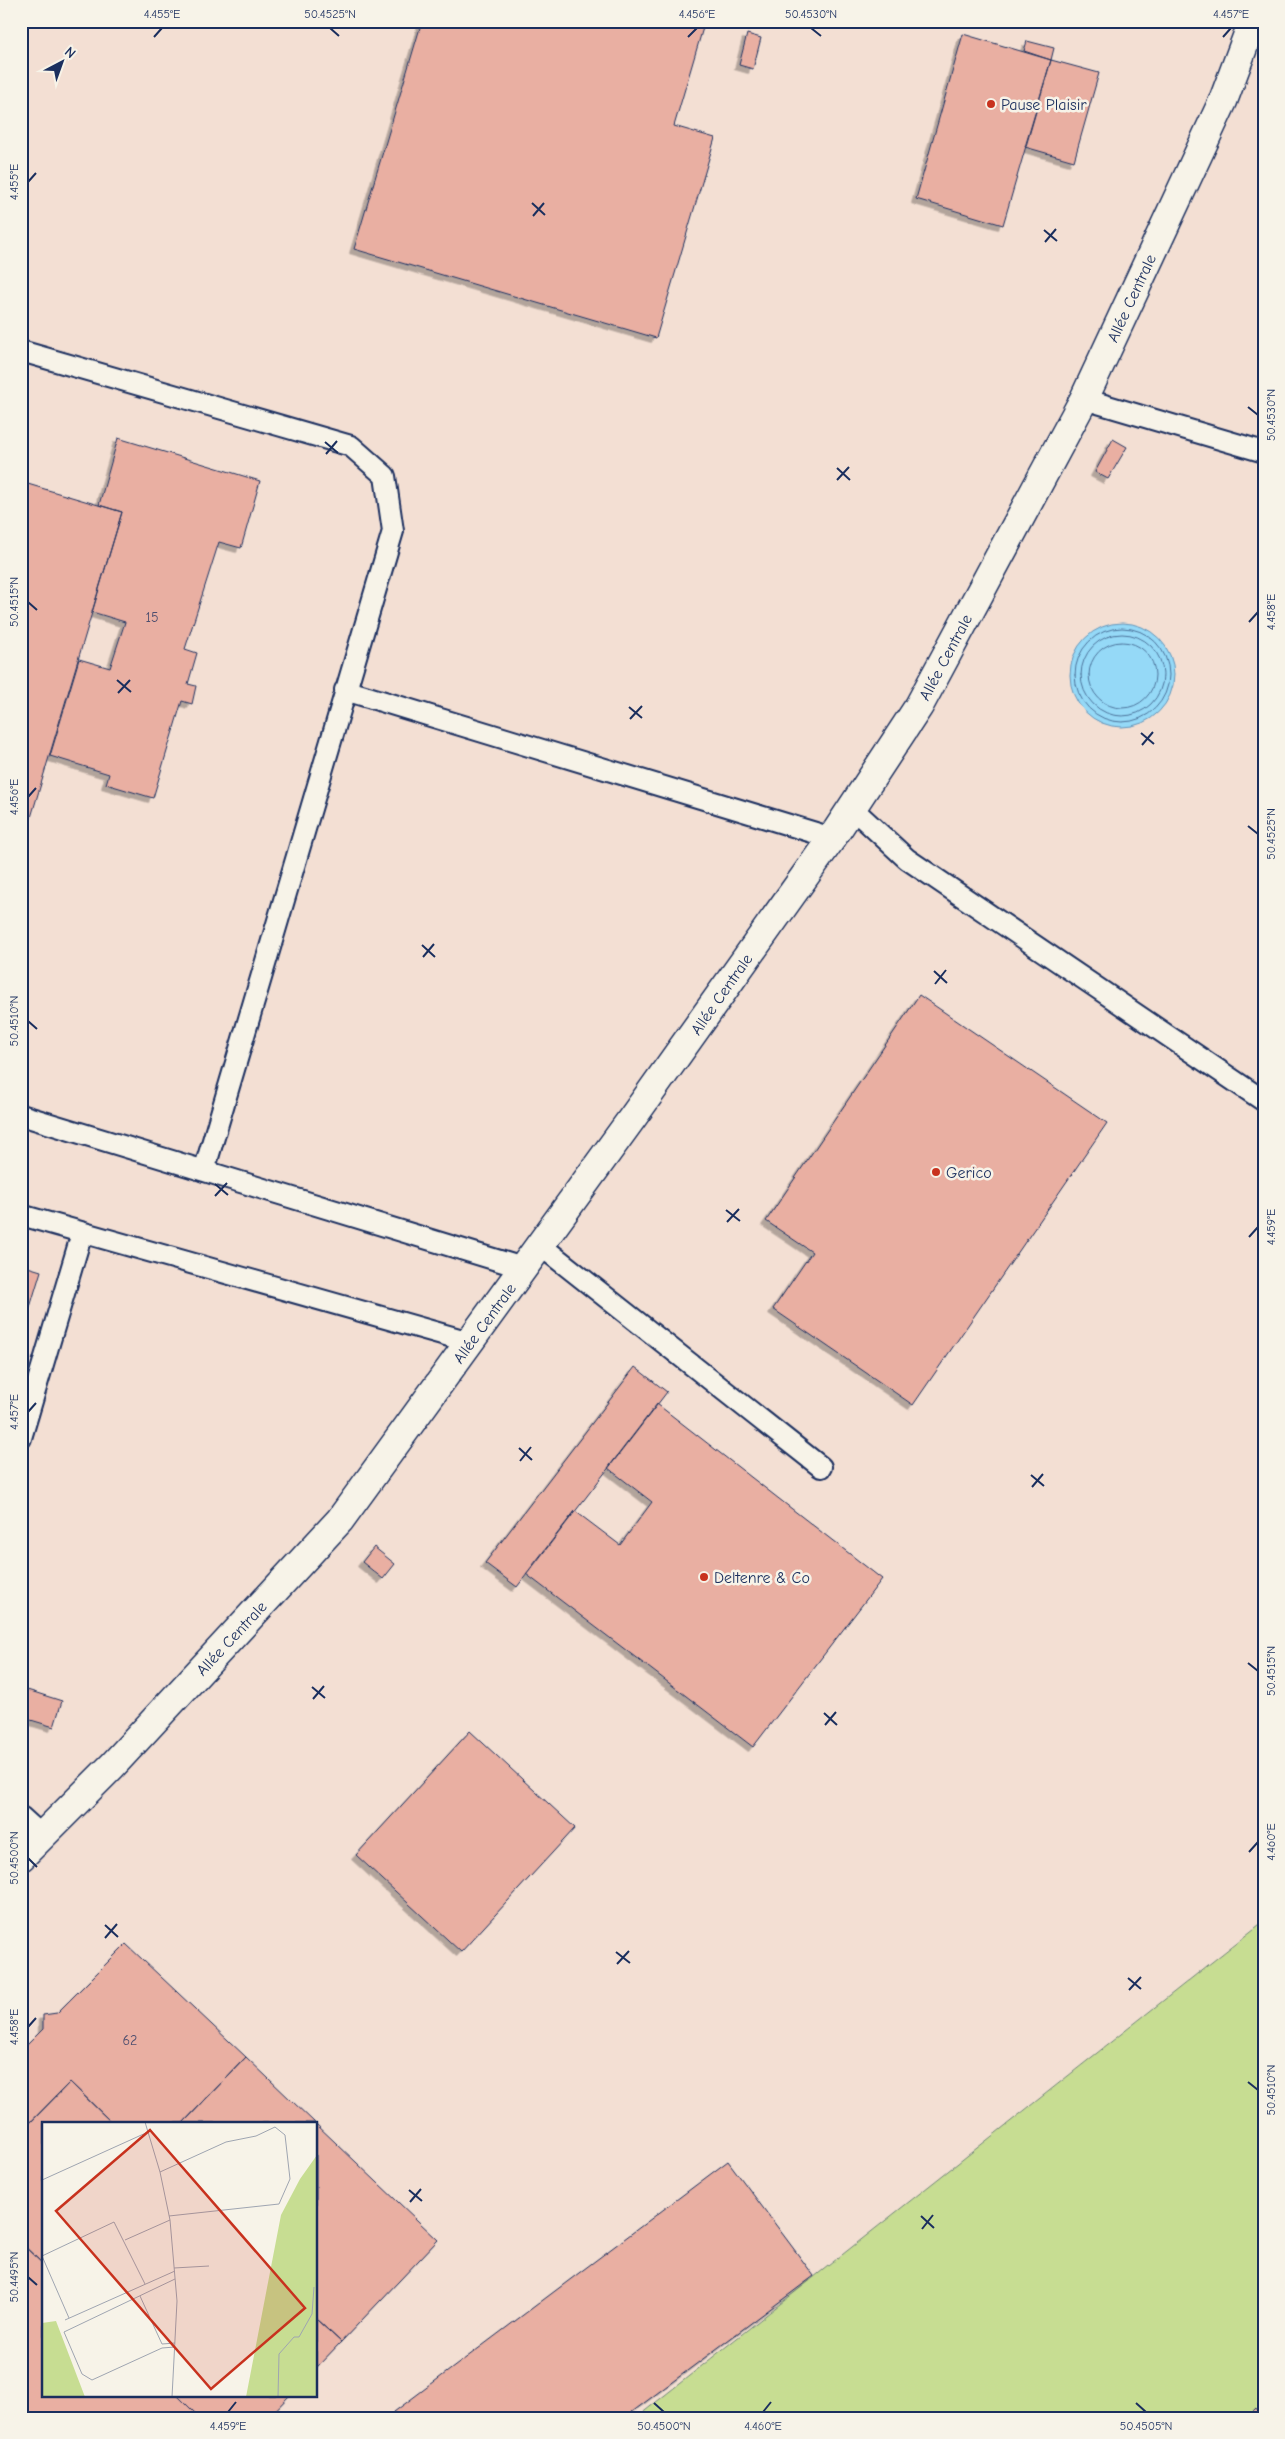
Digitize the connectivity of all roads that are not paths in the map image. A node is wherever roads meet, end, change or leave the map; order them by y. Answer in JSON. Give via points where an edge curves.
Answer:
{"nodes":[{"id":1,"x":1253,"y":21,"type":"edge"},
{"id":2,"x":21,"y":351,"type":"edge"},
{"id":3,"x":1084,"y":399,"type":"junction"},
{"id":4,"x":1264,"y":452,"type":"edge"},
{"id":5,"x":346,"y":690,"type":"junction"},
{"id":6,"x":852,"y":808,"type":"junction"},
{"id":7,"x":832,"y":838,"type":"junction"},
{"id":8,"x":1264,"y":1101,"type":"edge"},
{"id":9,"x":21,"y":1116,"type":"edge"},
{"id":10,"x":204,"y":1171,"type":"junction"},
{"id":11,"x":21,"y":1215,"type":"edge"},
{"id":12,"x":82,"y":1233,"type":"junction"},
{"id":13,"x":540,"y":1245,"type":"junction"},
{"id":14,"x":524,"y":1268,"type":"junction"},
{"id":15,"x":470,"y":1342,"type":"junction"},
{"id":16,"x":21,"y":1438,"type":"edge"},
{"id":17,"x":821,"y":1467,"type":"dead end"},
{"id":18,"x":21,"y":1817,"type":"edge"},
{"id":19,"x":42,"y":1836,"type":"junction"},
{"id":20,"x":21,"y":1857,"type":"edge"}],
"edges":[{"from":1,"to":3,"type":"street","name":"Allée Centrale","via":[[1223,102]]},
{"from":2,"to":5,"type":"lane","via":[[351,446],[385,476],[392,531]]},
{"from":3,"to":4,"type":"lane"},
{"from":3,"to":6,"type":"street","name":"Allée Centrale","via":[[919,706]]},
{"from":5,"to":7,"type":"lane"},
{"from":5,"to":10,"type":"lane"},
{"from":6,"to":7,"type":"street","name":"Allée Centrale"},
{"from":6,"to":8,"type":"lane","via":[[907,859]]},
{"from":7,"to":13,"type":"street","name":"Allée Centrale"},
{"from":9,"to":10,"type":"lane"},
{"from":10,"to":14,"type":"lane"},
{"from":11,"to":12,"type":"lane"},
{"from":12,"to":15,"type":"lane"},
{"from":12,"to":16,"type":"lane"},
{"from":13,"to":14,"type":"street","name":"Allée Centrale"},
{"from":13,"to":17,"type":"lane"},
{"from":14,"to":15,"type":"street","name":"Allée Centrale"},
{"from":15,"to":19,"type":"street","name":"Allée Centrale","via":[[340,1520],[112,1766]]},
{"from":18,"to":19,"type":"lane"},
{"from":19,"to":20,"type":"street","name":"Allée Centrale"}]}
